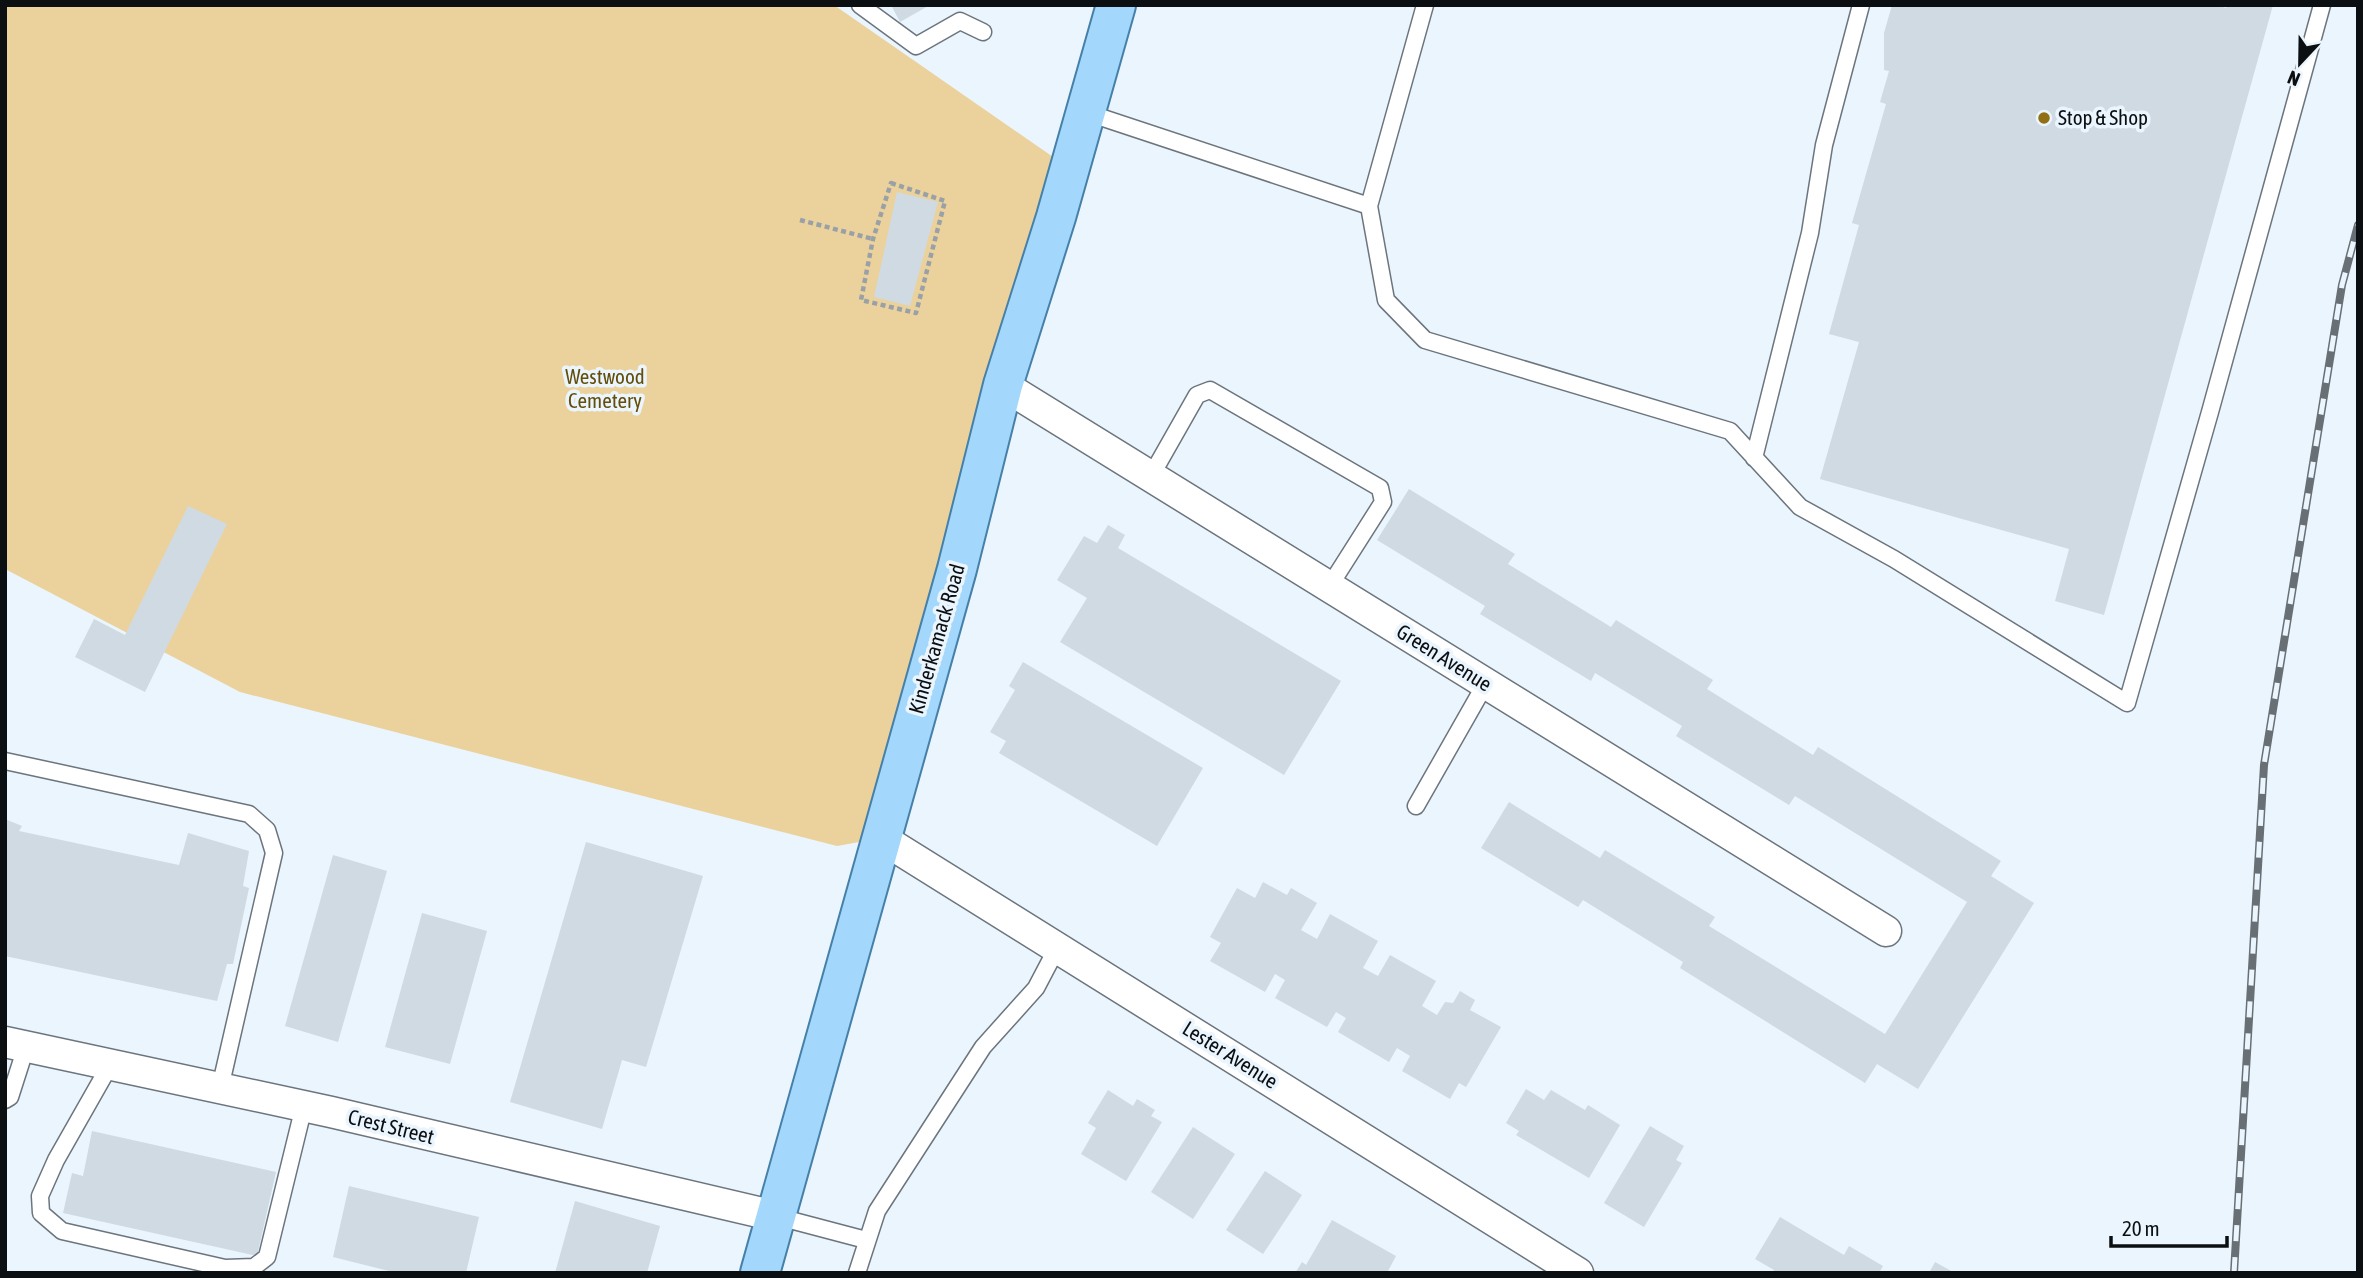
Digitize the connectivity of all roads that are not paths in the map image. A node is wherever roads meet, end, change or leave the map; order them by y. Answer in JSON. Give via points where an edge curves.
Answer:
{"nodes":[{"id":1,"x":860,"y":5,"type":"edge"},
{"id":2,"x":1116,"y":5,"type":"edge"},
{"id":3,"x":1425,"y":5,"type":"edge"},
{"id":4,"x":1861,"y":5,"type":"edge"},
{"id":5,"x":2322,"y":5,"type":"edge"},
{"id":6,"x":983,"y":32,"type":"dead end"},
{"id":7,"x":1086,"y":112,"type":"junction"},
{"id":8,"x":1369,"y":206,"type":"junction"},
{"id":9,"x":1003,"y":385,"type":"junction"},
{"id":10,"x":1754,"y":458,"type":"junction"},
{"id":11,"x":1151,"y":476,"type":"junction"},
{"id":12,"x":1329,"y":586,"type":"junction"},
{"id":13,"x":1486,"y":683,"type":"junction"},
{"id":14,"x":5,"y":761,"type":"edge"},
{"id":15,"x":1416,"y":806,"type":"dead end"},
{"id":16,"x":881,"y":838,"type":"junction"},
{"id":17,"x":1885,"y":931,"type":"dead end"},
{"id":18,"x":1057,"y":948,"type":"junction"},
{"id":19,"x":16,"y":1044,"type":"edge"},
{"id":20,"x":110,"y":1065,"type":"junction"},
{"id":21,"x":220,"y":1088,"type":"junction"},
{"id":22,"x":5,"y":1100,"type":"edge"},
{"id":23,"x":304,"y":1106,"type":"junction"},
{"id":24,"x":775,"y":1216,"type":"junction"},
{"id":25,"x":866,"y":1240,"type":"junction"},
{"id":26,"x":760,"y":1273,"type":"edge"},
{"id":27,"x":857,"y":1273,"type":"edge"},
{"id":28,"x":1578,"y":1273,"type":"edge"}],
"edges":[{"from":1,"to":6,"type":"lane","via":[[916,46],[960,21]]},
{"from":2,"to":7,"type":"main road","name":"Kinderkamack Road"},
{"from":3,"to":8,"type":"lane"},
{"from":4,"to":10,"type":"lane","via":[[1824,145],[1810,233]]},
{"from":5,"to":10,"type":"lane","via":[[2127,703],[1894,559],[1800,508]]},
{"from":7,"to":8,"type":"lane"},
{"from":7,"to":9,"type":"main road","name":"Kinderkamack Road"},
{"from":8,"to":10,"type":"lane","via":[[1386,300],[1425,340],[1730,431]]},
{"from":9,"to":11,"type":"street","name":"Green Avenue"},
{"from":9,"to":16,"type":"main road","name":"Kinderkamack Road"},
{"from":11,"to":12,"type":"street","name":"Green Avenue"},
{"from":11,"to":12,"type":"lane","via":[[1197,395],[1210,390],[1380,488],[1383,502]]},
{"from":12,"to":13,"type":"street","name":"Green Avenue"},
{"from":13,"to":15,"type":"lane"},
{"from":13,"to":17,"type":"street","name":"Green Avenue"},
{"from":14,"to":21,"type":"lane","via":[[249,814],[267,830],[274,853]]},
{"from":16,"to":18,"type":"street","name":"Lester Avenue"},
{"from":16,"to":24,"type":"main road","name":"Kinderkamack Road"},
{"from":18,"to":25,"type":"lane","via":[[1036,988],[983,1047],[877,1211]]},
{"from":18,"to":28,"type":"street","name":"Lester Avenue"},
{"from":19,"to":20,"type":"street","name":"Crest Street"},
{"from":19,"to":22,"type":"lane","via":[[10,1097]]},
{"from":20,"to":21,"type":"street","name":"Crest Street"},
{"from":20,"to":23,"type":"lane","via":[[51,1172],[40,1196],[41,1213],[62,1231],[225,1268],[254,1267],[267,1257]]},
{"from":21,"to":23,"type":"street","name":"Crest Street"},
{"from":23,"to":24,"type":"street","name":"Crest Street"},
{"from":24,"to":25,"type":"lane"},
{"from":24,"to":26,"type":"main road","name":"Kinderkamack Road"},
{"from":25,"to":27,"type":"lane"}]}
